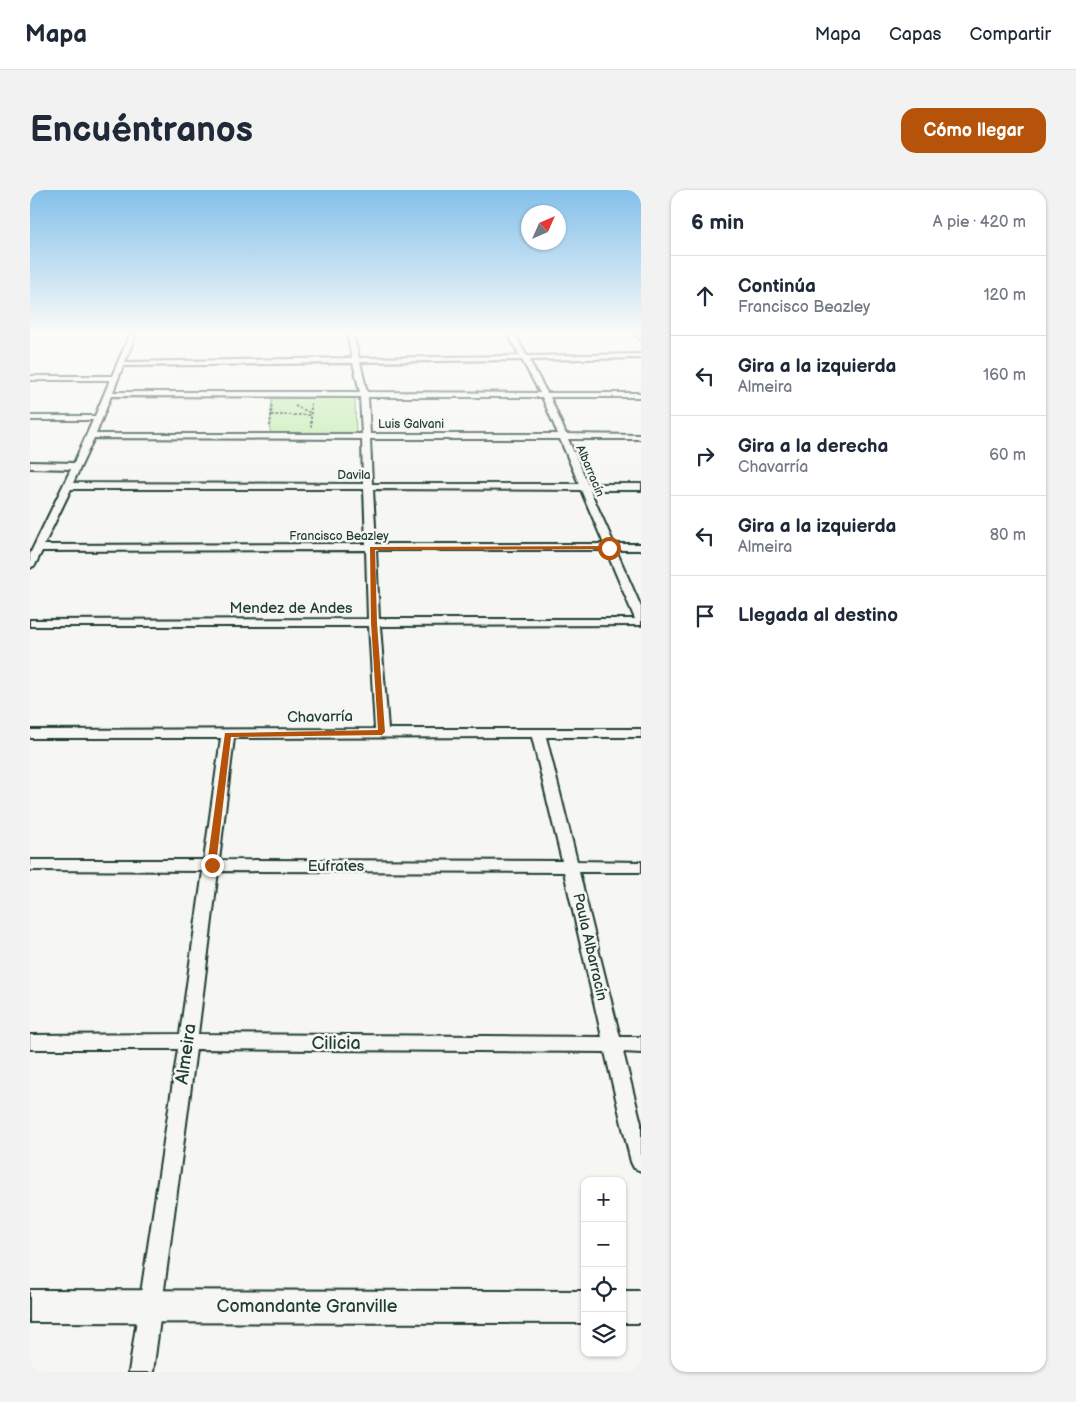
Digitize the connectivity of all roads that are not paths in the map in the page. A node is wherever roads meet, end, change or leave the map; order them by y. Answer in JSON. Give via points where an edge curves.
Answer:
{"nodes":[{"id":1,"x":112,"y":389,"type":"edge"},
{"id":2,"x":362,"y":389,"type":"edge"},
{"id":3,"x":542,"y":389,"type":"edge"},
{"id":4,"x":110,"y":394,"type":"junction"},
{"id":5,"x":364,"y":395,"type":"junction"},
{"id":6,"x":545,"y":395,"type":"junction"},
{"id":7,"x":641,"y":395,"type":"edge"},
{"id":8,"x":30,"y":418,"type":"edge"},
{"id":9,"x":99,"y":418,"type":"junction"},
{"id":10,"x":92,"y":436,"type":"junction"},
{"id":11,"x":367,"y":437,"type":"junction"},
{"id":12,"x":561,"y":437,"type":"junction"},
{"id":13,"x":641,"y":437,"type":"edge"},
{"id":14,"x":30,"y":465,"type":"edge"},
{"id":15,"x":76,"y":466,"type":"junction"},
{"id":16,"x":67,"y":486,"type":"junction"},
{"id":17,"x":582,"y":487,"type":"junction"},
{"id":18,"x":641,"y":487,"type":"edge"},
{"id":19,"x":369,"y":488,"type":"junction"},
{"id":20,"x":38,"y":548,"type":"junction"},
{"id":21,"x":372,"y":548,"type":"junction"},
{"id":22,"x":609,"y":548,"type":"junction"},
{"id":23,"x":641,"y":548,"type":"edge"},
{"id":24,"x":30,"y":565,"type":"edge"},
{"id":25,"x":641,"y":621,"type":"edge"},
{"id":26,"x":30,"y":623,"type":"edge"},
{"id":27,"x":374,"y":623,"type":"junction"},
{"id":28,"x":382,"y":732,"type":"junction"},
{"id":29,"x":538,"y":733,"type":"junction"},
{"id":30,"x":30,"y":734,"type":"edge"},
{"id":31,"x":228,"y":734,"type":"junction"},
{"id":32,"x":641,"y":734,"type":"edge"},
{"id":33,"x":30,"y":865,"type":"edge"},
{"id":34,"x":212,"y":865,"type":"junction"},
{"id":35,"x":572,"y":867,"type":"junction"},
{"id":36,"x":641,"y":867,"type":"edge"},
{"id":37,"x":188,"y":1041,"type":"junction"},
{"id":38,"x":30,"y":1042,"type":"edge"},
{"id":39,"x":612,"y":1045,"type":"junction"},
{"id":40,"x":641,"y":1045,"type":"edge"},
{"id":41,"x":641,"y":1162,"type":"edge"},
{"id":42,"x":30,"y":1306,"type":"edge"},
{"id":43,"x":149,"y":1306,"type":"junction"},
{"id":44,"x":581,"y":1307,"type":"edge"},
{"id":45,"x":626,"y":1307,"type":"edge"},
{"id":46,"x":641,"y":1307,"type":"edge"},
{"id":47,"x":141,"y":1372,"type":"edge"}],
"edges":[{"from":1,"to":4,"type":"street"},
{"from":2,"to":5,"type":"street"},
{"from":3,"to":6,"type":"street","name":"Albarracín"},
{"from":4,"to":5,"type":"street"},
{"from":4,"to":9,"type":"street"},
{"from":5,"to":6,"type":"street"},
{"from":5,"to":11,"type":"street"},
{"from":6,"to":7,"type":"street"},
{"from":6,"to":12,"type":"street","name":"Albarracín"},
{"from":8,"to":9,"type":"street"},
{"from":9,"to":10,"type":"street"},
{"from":10,"to":11,"type":"street","name":"Luis Galvani"},
{"from":10,"to":15,"type":"street"},
{"from":11,"to":12,"type":"street","name":"Luis Galvani"},
{"from":11,"to":19,"type":"street"},
{"from":12,"to":13,"type":"street","name":"Luis Galvani"},
{"from":12,"to":17,"type":"street","name":"Albarracín"},
{"from":14,"to":15,"type":"street"},
{"from":15,"to":16,"type":"street"},
{"from":16,"to":19,"type":"street","name":"Davila"},
{"from":16,"to":20,"type":"street","via":[[41,530]]},
{"from":17,"to":18,"type":"street","name":"Davila"},
{"from":17,"to":19,"type":"street","name":"Davila"},
{"from":17,"to":22,"type":"street","name":"Albarracín"},
{"from":19,"to":21,"type":"street"},
{"from":20,"to":21,"type":"street","name":"Francisco Beazley"},
{"from":20,"to":24,"type":"street"},
{"from":21,"to":22,"type":"street","name":"Francisco Beazley"},
{"from":21,"to":27,"type":"street"},
{"from":22,"to":23,"type":"street","name":"Francisco Beazley"},
{"from":22,"to":25,"type":"street","name":"Albarracín"},
{"from":25,"to":27,"type":"street","name":"Mendez de Andes"},
{"from":26,"to":27,"type":"street","name":"Mendez de Andes"},
{"from":27,"to":28,"type":"street"},
{"from":28,"to":29,"type":"street","name":"Chavarría"},
{"from":28,"to":31,"type":"street","name":"Chavarría"},
{"from":29,"to":32,"type":"street","name":"Chavarría"},
{"from":29,"to":35,"type":"street","name":"Paula Albarracín"},
{"from":30,"to":31,"type":"street","name":"Chavarría"},
{"from":31,"to":34,"type":"street","name":"Almeira"},
{"from":33,"to":34,"type":"street","name":"Eufrates"},
{"from":34,"to":35,"type":"street","name":"Eufrates"},
{"from":34,"to":37,"type":"street","name":"Almeira"},
{"from":35,"to":36,"type":"street","name":"Eufrates"},
{"from":35,"to":39,"type":"street","name":"Paula Albarracín"},
{"from":37,"to":38,"type":"street","name":"Cilicia"},
{"from":37,"to":39,"type":"street","name":"Cilicia"},
{"from":37,"to":43,"type":"street","name":"Almeira"},
{"from":39,"to":40,"type":"street","name":"Cilicia"},
{"from":39,"to":41,"type":"street","name":"Paula Albarracín"},
{"from":42,"to":43,"type":"street","name":"Comandante Granville"},
{"from":43,"to":44,"type":"street","name":"Comandante Granville"},
{"from":43,"to":47,"type":"street","name":"Almeira"},
{"from":45,"to":46,"type":"street"}]}
